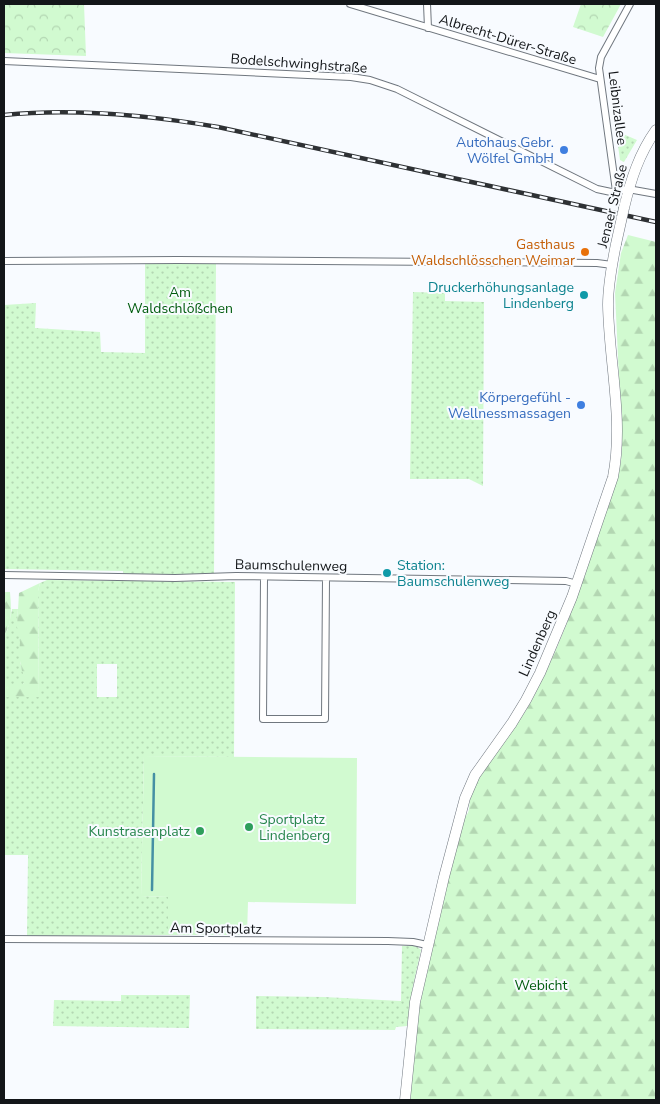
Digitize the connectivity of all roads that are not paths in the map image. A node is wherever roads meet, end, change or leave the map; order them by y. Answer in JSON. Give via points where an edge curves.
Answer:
{"nodes":[{"id":1,"x":350,"y":4,"type":"edge"},
{"id":2,"x":427,"y":4,"type":"edge"},
{"id":3,"x":630,"y":4,"type":"edge"},
{"id":4,"x":428,"y":28,"type":"junction"},
{"id":5,"x":4,"y":61,"type":"edge"},
{"id":6,"x":600,"y":79,"type":"junction"},
{"id":7,"x":656,"y":130,"type":"edge"},
{"id":8,"x":628,"y":190,"type":"junction"},
{"id":9,"x":616,"y":192,"type":"junction"},
{"id":10,"x":656,"y":194,"type":"edge"},
{"id":11,"x":4,"y":260,"type":"edge"},
{"id":12,"x":612,"y":265,"type":"junction"},
{"id":13,"x":4,"y":575,"type":"edge"},
{"id":14,"x":264,"y":577,"type":"junction"},
{"id":15,"x":326,"y":578,"type":"junction"},
{"id":16,"x":577,"y":584,"type":"junction"},
{"id":17,"x":4,"y":939,"type":"edge"},
{"id":18,"x":427,"y":945,"type":"junction"},
{"id":19,"x":405,"y":1100,"type":"edge"}],
"edges":[{"from":1,"to":4,"type":"street","name":"Albrecht-Dürer-Straße"},
{"from":2,"to":4,"type":"street"},
{"from":3,"to":6,"type":"street","name":"Leibnizallee","via":[[602,57]]},
{"from":4,"to":6,"type":"street","name":"Albrecht-Dürer-Straße"},
{"from":5,"to":9,"type":"street","name":"Bodelschwinghstraße","via":[[365,79],[397,89],[592,187]]},
{"from":6,"to":9,"type":"street","name":"Leibnizallee"},
{"from":7,"to":8,"type":"main road","name":"Jenaer Straße","via":[[645,145]]},
{"from":8,"to":9,"type":"street","name":"Bodelschwinghstraße"},
{"from":8,"to":10,"type":"street","name":"Bodelschwinghstraße"},
{"from":8,"to":12,"type":"main road","name":"Jenaer Straße","bridge":true},
{"from":11,"to":12,"type":"street"},
{"from":12,"to":16,"type":"main road","name":"Lindenberg","via":[[608,305],[617,458]]},
{"from":13,"to":14,"type":"street","name":"Baumschulenweg"},
{"from":14,"to":15,"type":"street","name":"Baumschulenweg"},
{"from":14,"to":15,"type":"street","via":[[263,719],[325,719]]},
{"from":15,"to":16,"type":"street","name":"Baumschulenweg"},
{"from":16,"to":18,"type":"main road","name":"Lindenberg","via":[[526,700],[469,788]]},
{"from":17,"to":18,"type":"street","name":"Am Sportplatz","via":[[388,941]]},
{"from":18,"to":19,"type":"main road","name":"Lindenberg","via":[[413,1015]]}]}
